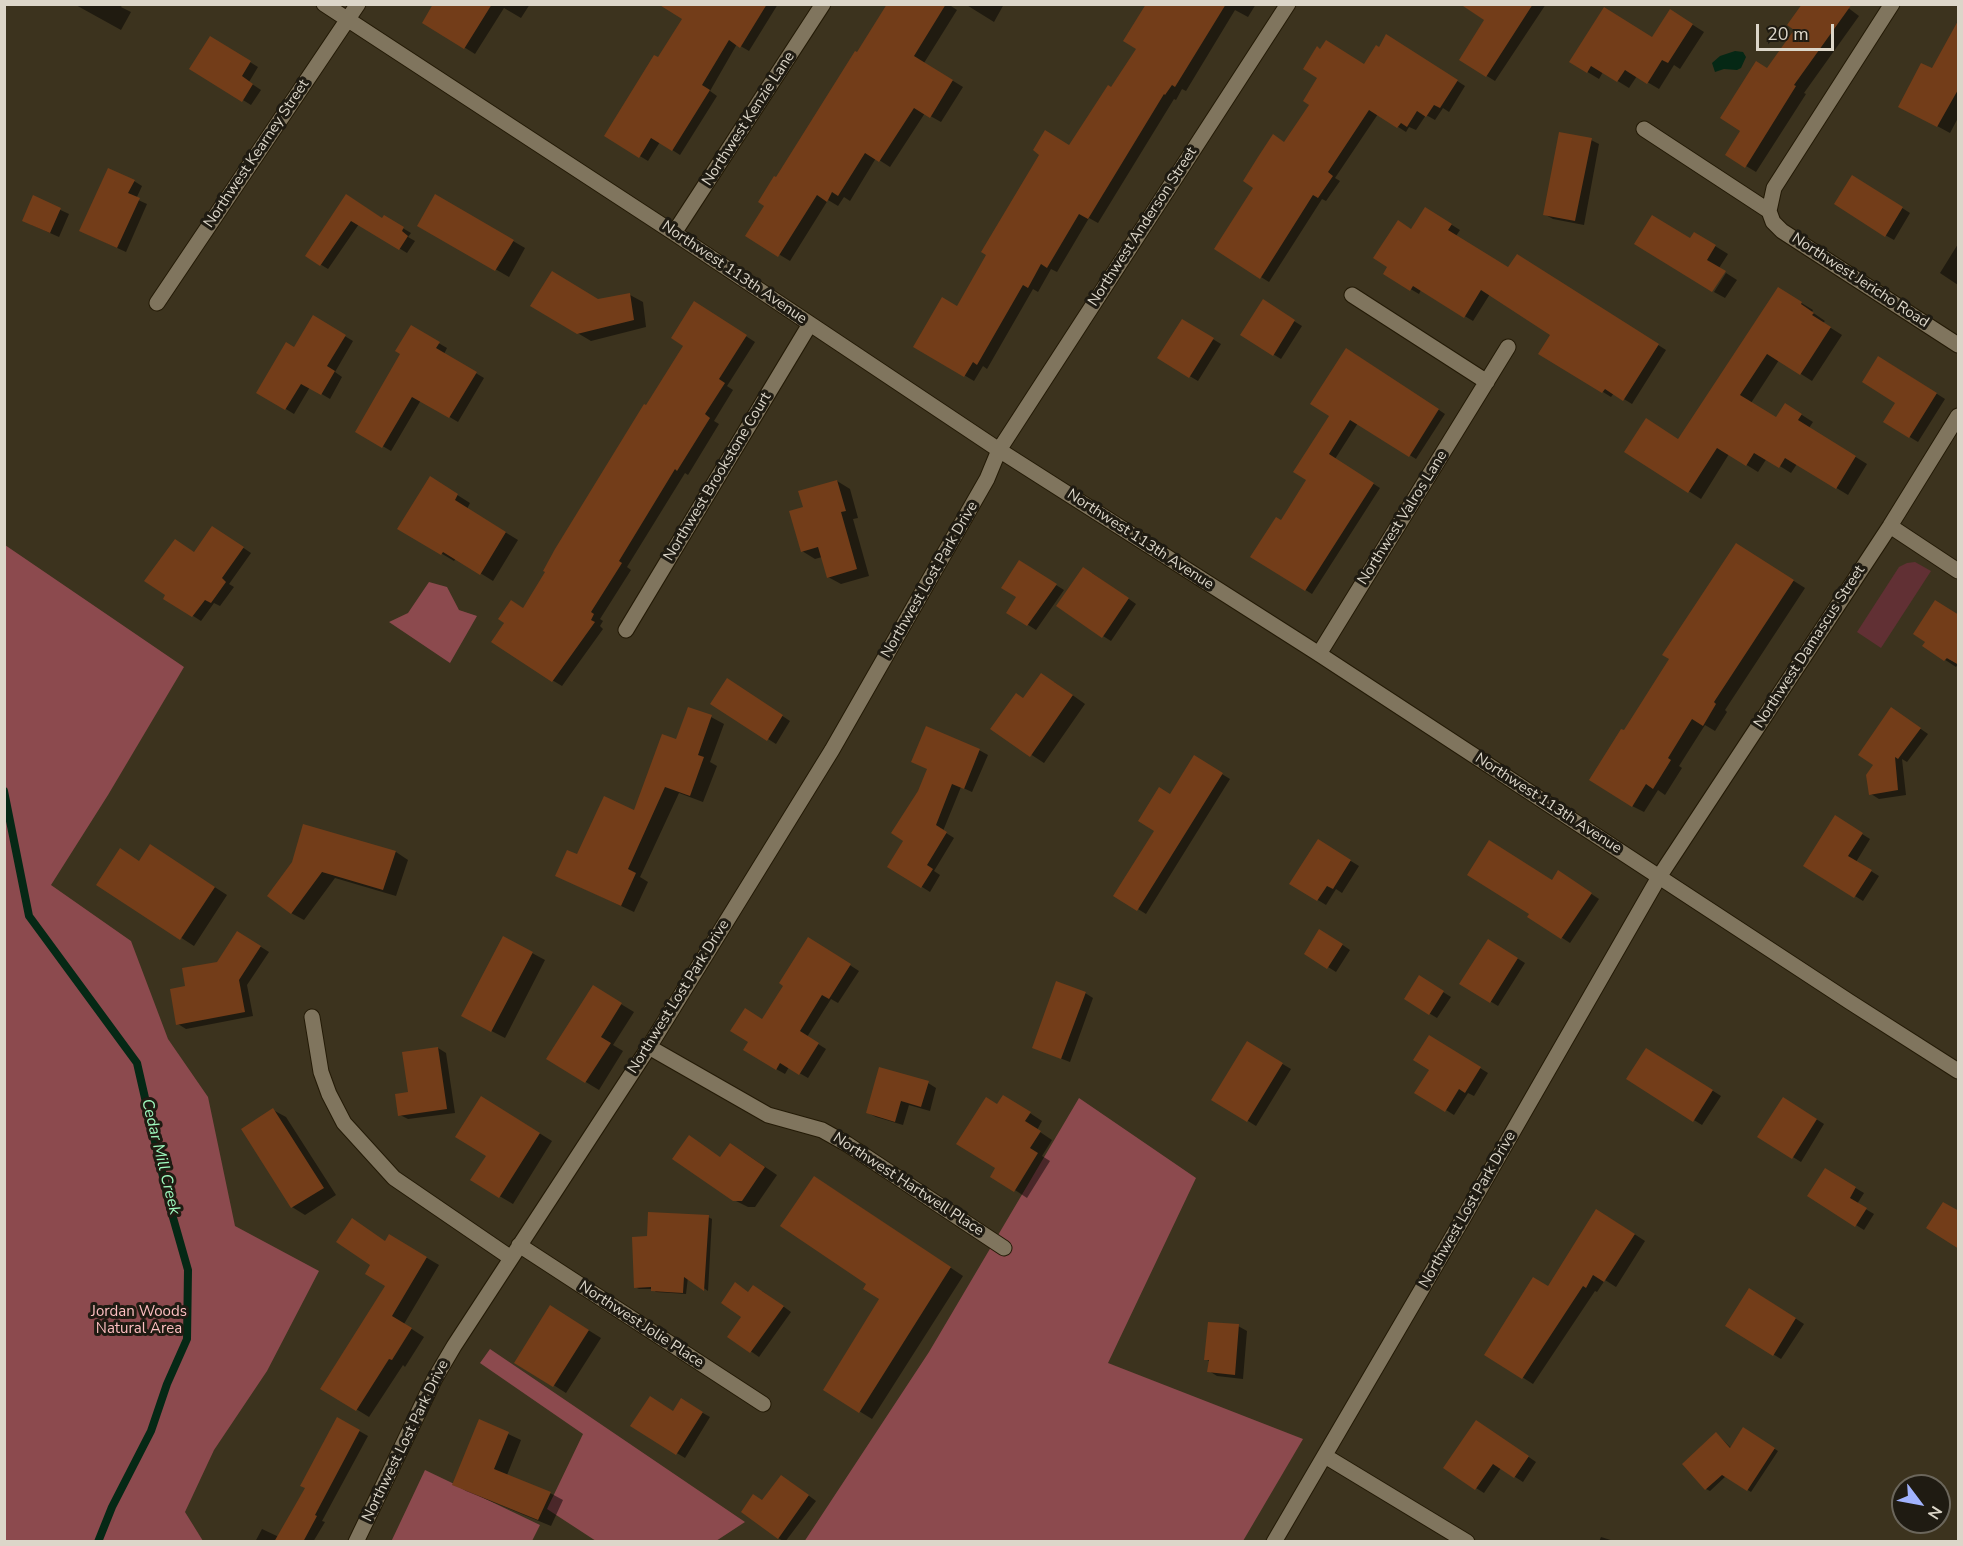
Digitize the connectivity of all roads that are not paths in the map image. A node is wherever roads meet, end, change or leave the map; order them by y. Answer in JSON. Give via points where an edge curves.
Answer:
{"nodes":[{"id":1,"x":324,"y":4,"type":"edge"},
{"id":2,"x":358,"y":4,"type":"edge"},
{"id":3,"x":823,"y":4,"type":"edge"},
{"id":4,"x":1288,"y":4,"type":"edge"},
{"id":5,"x":1892,"y":4,"type":"edge"},
{"id":6,"x":348,"y":20,"type":"junction"},
{"id":7,"x":1644,"y":129,"type":"dead end"},
{"id":8,"x":1769,"y":211,"type":"junction"},
{"id":9,"x":674,"y":233,"type":"junction"},
{"id":10,"x":1352,"y":295,"type":"dead end"},
{"id":11,"x":157,"y":303,"type":"dead end"},
{"id":12,"x":810,"y":324,"type":"junction"},
{"id":13,"x":1959,"y":345,"type":"edge"},
{"id":14,"x":1508,"y":347,"type":"dead end"},
{"id":15,"x":1487,"y":382,"type":"junction"},
{"id":16,"x":1959,"y":416,"type":"edge"},
{"id":17,"x":999,"y":450,"type":"junction"},
{"id":18,"x":1890,"y":526,"type":"junction"},
{"id":19,"x":1959,"y":571,"type":"edge"},
{"id":20,"x":626,"y":630,"type":"dead end"},
{"id":21,"x":1319,"y":654,"type":"junction"},
{"id":22,"x":1659,"y":877,"type":"junction"},
{"id":23,"x":312,"y":1017,"type":"dead end"},
{"id":24,"x":650,"y":1047,"type":"junction"},
{"id":25,"x":1959,"y":1071,"type":"edge"},
{"id":26,"x":519,"y":1245,"type":"junction"},
{"id":27,"x":1004,"y":1248,"type":"dead end"},
{"id":28,"x":511,"y":1258,"type":"junction"},
{"id":29,"x":763,"y":1404,"type":"dead end"},
{"id":30,"x":1325,"y":1456,"type":"junction"},
{"id":31,"x":356,"y":1542,"type":"edge"},
{"id":32,"x":1274,"y":1542,"type":"edge"},
{"id":33,"x":1467,"y":1542,"type":"edge"}],
"edges":[{"from":1,"to":6,"type":"street","name":"Northwest 113th Avenue"},
{"from":2,"to":6,"type":"street","name":"Northwest Kearney Street"},
{"from":3,"to":9,"type":"street","name":"Northwest Kenzie Lane"},
{"from":4,"to":17,"type":"street","name":"Northwest Anderson Street"},
{"from":5,"to":8,"type":"street","via":[[1774,188]]},
{"from":6,"to":9,"type":"street","name":"Northwest 113th Avenue"},
{"from":6,"to":11,"type":"street","name":"Northwest Kearney Street"},
{"from":7,"to":8,"type":"street","name":"Northwest Jericho Road"},
{"from":8,"to":13,"type":"street","name":"Northwest Jericho Road","via":[[1782,231]]},
{"from":9,"to":12,"type":"street","name":"Northwest 113th Avenue"},
{"from":10,"to":15,"type":"street"},
{"from":12,"to":17,"type":"street","name":"Northwest 113th Avenue"},
{"from":12,"to":20,"type":"street","name":"Northwest Brookstone Court"},
{"from":14,"to":15,"type":"street","name":"Northwest Valros Lane"},
{"from":15,"to":21,"type":"street","name":"Northwest Valros Lane"},
{"from":16,"to":18,"type":"street","name":"Northwest Damascus Street"},
{"from":17,"to":21,"type":"street","name":"Northwest 113th Avenue"},
{"from":17,"to":24,"type":"street","name":"Northwest Lost Park Drive","via":[[987,479],[872,682]]},
{"from":18,"to":19,"type":"street"},
{"from":18,"to":22,"type":"street","name":"Northwest Damascus Street"},
{"from":21,"to":22,"type":"street","name":"Northwest 113th Avenue"},
{"from":22,"to":25,"type":"street","name":"Northwest 113th Avenue"},
{"from":22,"to":30,"type":"street","name":"Northwest Lost Park Drive"},
{"from":23,"to":28,"type":"street","via":[[321,1072],[344,1123],[394,1178]]},
{"from":24,"to":26,"type":"street","name":"Northwest Lost Park Drive"},
{"from":24,"to":27,"type":"street","name":"Northwest Hartwell Place","via":[[768,1116],[822,1130],[847,1144]]},
{"from":26,"to":28,"type":"street","name":"Northwest Lost Park Drive"},
{"from":26,"to":29,"type":"street","name":"Northwest Jolie Place"},
{"from":28,"to":31,"type":"street","name":"Northwest Lost Park Drive","via":[[434,1380]]},
{"from":30,"to":32,"type":"street","name":"Northwest Lost Park Drive"},
{"from":30,"to":33,"type":"street"}]}
